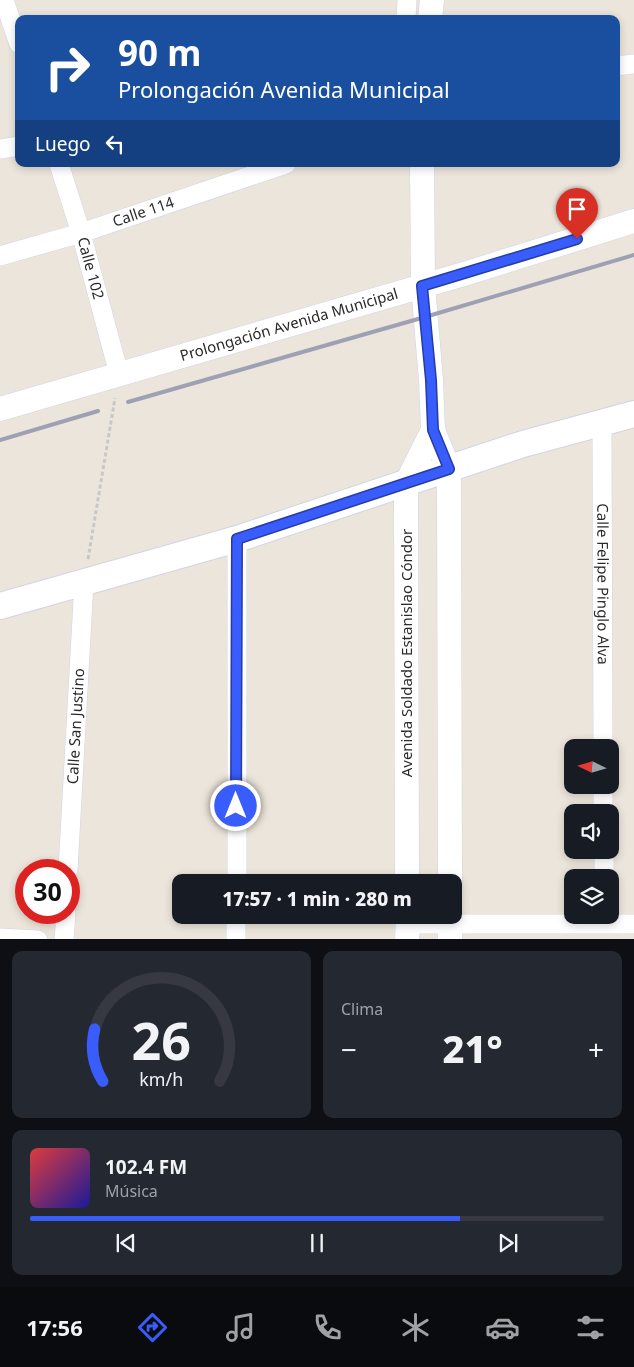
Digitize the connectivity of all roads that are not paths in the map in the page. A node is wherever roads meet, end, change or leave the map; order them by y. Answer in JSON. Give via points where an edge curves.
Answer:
{"nodes":[{"id":1,"x":4,"y":0,"type":"edge"},
{"id":2,"x":407,"y":0,"type":"edge"},
{"id":3,"x":432,"y":0,"type":"edge"},
{"id":4,"x":406,"y":15,"type":"edge"},
{"id":5,"x":430,"y":15,"type":"edge"},
{"id":6,"x":15,"y":32,"type":"edge"},
{"id":7,"x":634,"y":64,"type":"edge"},
{"id":8,"x":620,"y":66,"type":"edge"},
{"id":9,"x":15,"y":147,"type":"edge"},
{"id":10,"x":0,"y":149,"type":"edge"},
{"id":11,"x":60,"y":167,"type":"edge"},
{"id":12,"x":277,"y":167,"type":"edge"},
{"id":13,"x":422,"y":167,"type":"edge"},
{"id":14,"x":634,"y":221,"type":"edge"},
{"id":15,"x":81,"y":233,"type":"junction"},
{"id":16,"x":0,"y":256,"type":"edge"},
{"id":17,"x":422,"y":286,"type":"junction"},
{"id":18,"x":119,"y":374,"type":"junction"},
{"id":19,"x":0,"y":409,"type":"edge"},
{"id":20,"x":634,"y":414,"type":"edge"},
{"id":21,"x":602,"y":422,"type":"junction"},
{"id":22,"x":433,"y":430,"type":"junction"},
{"id":23,"x":449,"y":469,"type":"junction"},
{"id":24,"x":406,"y":484,"type":"junction"},
{"id":25,"x":237,"y":539,"type":"junction"},
{"id":26,"x":84,"y":582,"type":"junction"},
{"id":27,"x":0,"y":606,"type":"edge"},
{"id":28,"x":603,"y":739,"type":"edge"},
{"id":29,"x":69,"y":859,"type":"edge"},
{"id":30,"x":236,"y":874,"type":"edge"},
{"id":31,"x":407,"y":874,"type":"edge"},
{"id":32,"x":450,"y":874,"type":"edge"},
{"id":33,"x":65,"y":924,"type":"edge"},
{"id":34,"x":236,"y":924,"type":"edge"},
{"id":35,"x":634,"y":924,"type":"edge"},
{"id":36,"x":408,"y":926,"type":"edge"},
{"id":37,"x":450,"y":926,"type":"edge"},
{"id":38,"x":604,"y":926,"type":"edge"},
{"id":39,"x":0,"y":938,"type":"edge"},
{"id":40,"x":19,"y":939,"type":"edge"},
{"id":41,"x":64,"y":939,"type":"edge"},
{"id":42,"x":236,"y":939,"type":"edge"}],
"edges":[{"from":1,"to":6,"type":"street"},
{"from":2,"to":4,"type":"street"},
{"from":3,"to":5,"type":"street"},
{"from":7,"to":8,"type":"street"},
{"from":9,"to":10,"type":"street"},
{"from":11,"to":15,"type":"street","name":"Calle 102"},
{"from":12,"to":15,"type":"street","name":"Calle 114"},
{"from":13,"to":17,"type":"street","name":"Avenida Soldado Estanislao Cóndor"},
{"from":14,"to":17,"type":"street","name":"Prolongación Avenida Municipal"},
{"from":15,"to":16,"type":"street","name":"Calle 114"},
{"from":15,"to":18,"type":"street","name":"Calle 102"},
{"from":17,"to":18,"type":"street","name":"Prolongación Avenida Municipal"},
{"from":17,"to":22,"type":"street","name":"Avenida Soldado Estanislao Cóndor"},
{"from":18,"to":19,"type":"street","name":"Prolongación Avenida Municipal"},
{"from":20,"to":21,"type":"main road"},
{"from":21,"to":23,"type":"main road"},
{"from":21,"to":28,"type":"street","name":"Calle Felipe Pinglo Alva"},
{"from":22,"to":23,"type":"street","name":"Avenida Soldado Estanislao Cóndor"},
{"from":22,"to":24,"type":"street","name":"Avenida Soldado Estanislao Cóndor"},
{"from":23,"to":24,"type":"main road"},
{"from":23,"to":32,"type":"street","name":"Avenida Soldado Estanislao Cóndor"},
{"from":24,"to":25,"type":"main road"},
{"from":24,"to":31,"type":"street","name":"Avenida Soldado Estanislao Cóndor"},
{"from":25,"to":26,"type":"main road"},
{"from":25,"to":30,"type":"street"},
{"from":26,"to":27,"type":"main road"},
{"from":26,"to":29,"type":"street","name":"Calle San Justino"},
{"from":33,"to":41,"type":"street"},
{"from":34,"to":42,"type":"street"},
{"from":35,"to":38,"type":"street"},
{"from":36,"to":37,"type":"street"},
{"from":37,"to":38,"type":"street"},
{"from":39,"to":40,"type":"street"}]}
